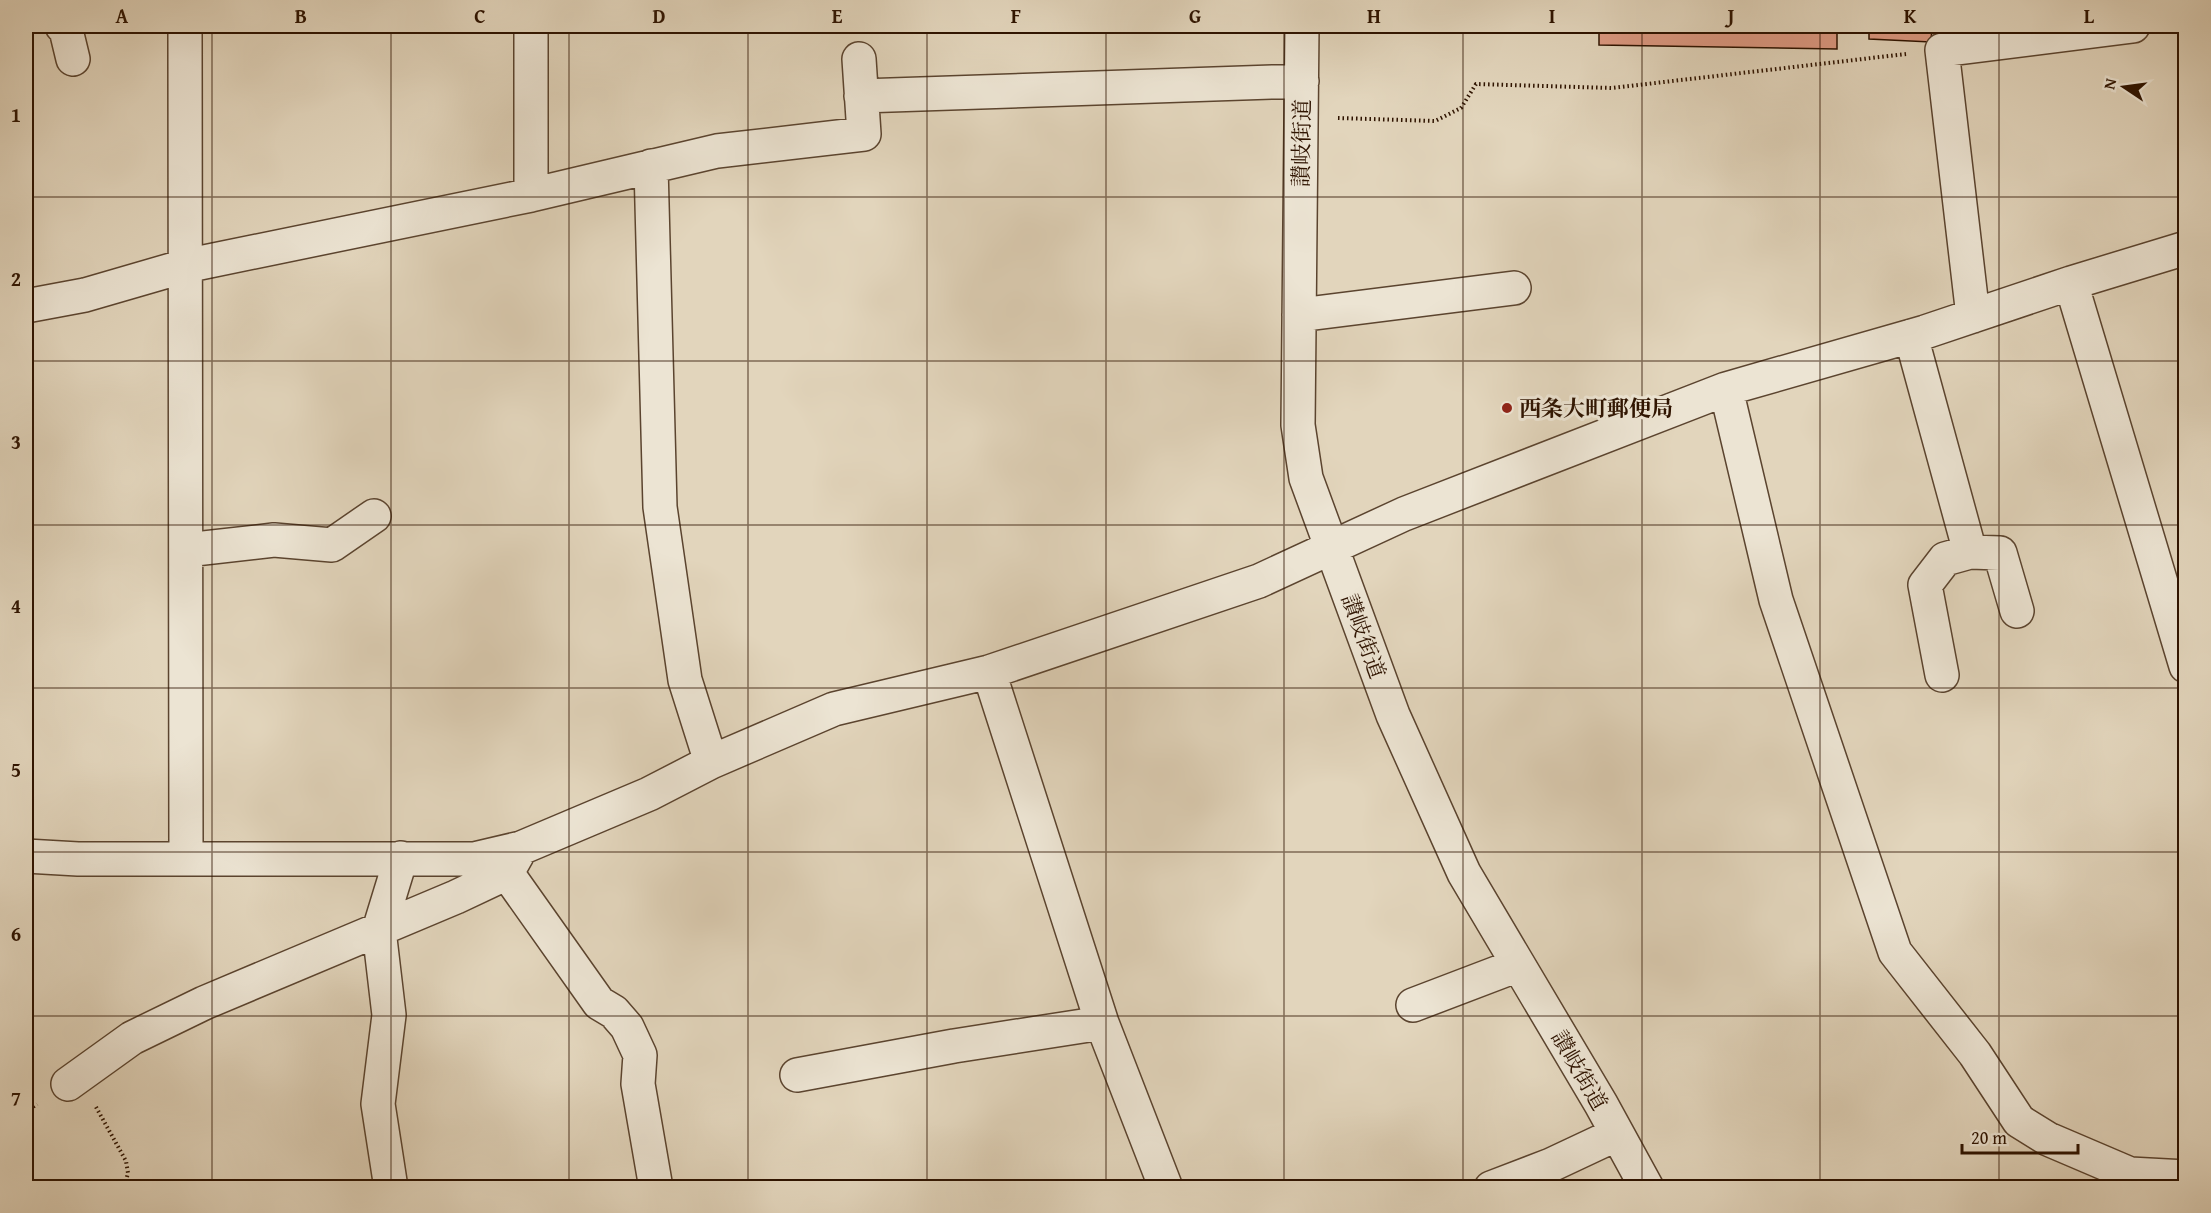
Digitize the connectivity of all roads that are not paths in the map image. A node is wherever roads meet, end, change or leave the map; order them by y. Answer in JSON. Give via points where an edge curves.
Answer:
{"nodes":[{"id":1,"x":62,"y":26,"type":"edge"},
{"id":2,"x":184,"y":26,"type":"edge"},
{"id":3,"x":531,"y":26,"type":"edge"},
{"id":4,"x":1302,"y":26,"type":"edge"},
{"id":5,"x":2133,"y":26,"type":"edge"},
{"id":6,"x":73,"y":59,"type":"dead end"},
{"id":7,"x":859,"y":59,"type":"dead end"},
{"id":8,"x":1302,"y":81,"type":"junction"},
{"id":9,"x":861,"y":96,"type":"junction"},
{"id":10,"x":651,"y":166,"type":"junction"},
{"id":11,"x":531,"y":195,"type":"junction"},
{"id":12,"x":2186,"y":248,"type":"edge"},
{"id":13,"x":185,"y":266,"type":"junction"},
{"id":14,"x":2071,"y":283,"type":"junction"},
{"id":15,"x":1514,"y":288,"type":"dead end"},
{"id":16,"x":26,"y":306,"type":"edge"},
{"id":17,"x":1299,"y":315,"type":"junction"},
{"id":18,"x":1973,"y":316,"type":"junction"},
{"id":19,"x":1911,"y":336,"type":"junction"},
{"id":20,"x":1726,"y":389,"type":"junction"},
{"id":21,"x":374,"y":516,"type":"dead end"},
{"id":22,"x":1331,"y":546,"type":"junction"},
{"id":23,"x":186,"y":550,"type":"junction"},
{"id":24,"x":1970,"y":552,"type":"junction"},
{"id":25,"x":2017,"y":611,"type":"dead end"},
{"id":26,"x":2186,"y":666,"type":"edge"},
{"id":27,"x":989,"y":672,"type":"junction"},
{"id":28,"x":1942,"y":675,"type":"dead end"},
{"id":29,"x":711,"y":762,"type":"junction"},
{"id":30,"x":26,"y":856,"type":"edge"},
{"id":31,"x":186,"y":858,"type":"junction"},
{"id":32,"x":401,"y":858,"type":"junction"},
{"id":33,"x":514,"y":860,"type":"junction"},
{"id":34,"x":379,"y":930,"type":"junction"},
{"id":35,"x":1518,"y":965,"type":"junction"},
{"id":36,"x":1413,"y":1005,"type":"dead end"},
{"id":37,"x":1102,"y":1023,"type":"junction"},
{"id":38,"x":797,"y":1076,"type":"dead end"},
{"id":39,"x":74,"y":1080,"type":"road end"},
{"id":40,"x":1617,"y":1134,"type":"junction"},
{"id":41,"x":2186,"y":1177,"type":"edge"},
{"id":42,"x":391,"y":1188,"type":"edge"},
{"id":43,"x":656,"y":1188,"type":"edge"},
{"id":44,"x":1166,"y":1188,"type":"edge"},
{"id":45,"x":1491,"y":1188,"type":"edge"},
{"id":46,"x":1647,"y":1188,"type":"edge"}],
"edges":[{"from":1,"to":6,"type":"street"},
{"from":2,"to":13,"type":"street"},
{"from":3,"to":11,"type":"street"},
{"from":4,"to":8,"type":"street","name":"讃岐街道"},
{"from":5,"to":18,"type":"street","via":[[1942,50]]},
{"from":7,"to":9,"type":"street"},
{"from":8,"to":9,"type":"street"},
{"from":8,"to":17,"type":"street","name":"讃岐街道"},
{"from":9,"to":10,"type":"street","via":[[864,134],[717,151]]},
{"from":10,"to":11,"type":"street"},
{"from":10,"to":29,"type":"street","via":[[660,507],[685,680]]},
{"from":11,"to":13,"type":"street"},
{"from":12,"to":14,"type":"street"},
{"from":13,"to":16,"type":"street","via":[[85,295]]},
{"from":13,"to":23,"type":"street"},
{"from":14,"to":18,"type":"street"},
{"from":14,"to":26,"type":"street"},
{"from":15,"to":17,"type":"street"},
{"from":17,"to":22,"type":"street","name":"讃岐街道","via":[[1298,425],[1306,478]]},
{"from":18,"to":19,"type":"street"},
{"from":19,"to":20,"type":"street"},
{"from":19,"to":24,"type":"street"},
{"from":20,"to":22,"type":"street"},
{"from":20,"to":41,"type":"street","via":[[1776,600],[1895,951],[1975,1054],[2019,1121],[2048,1139],[2130,1174]]},
{"from":21,"to":23,"type":"street","via":[[332,545],[274,540]]},
{"from":22,"to":27,"type":"street","via":[[1259,581]]},
{"from":22,"to":35,"type":"street","name":"讃岐街道","via":[[1393,715],[1421,778],[1464,873]]},
{"from":23,"to":31,"type":"street"},
{"from":24,"to":25,"type":"street","via":[[2000,553]]},
{"from":24,"to":28,"type":"street","via":[[1946,559],[1925,585]]},
{"from":27,"to":29,"type":"street","via":[[834,709]]},
{"from":27,"to":37,"type":"street"},
{"from":29,"to":33,"type":"street"},
{"from":30,"to":31,"type":"street"},
{"from":31,"to":32,"type":"street"},
{"from":32,"to":33,"type":"street"},
{"from":32,"to":34,"type":"street"},
{"from":33,"to":34,"type":"street"},
{"from":33,"to":43,"type":"street","via":[[598,1003],[614,1012],[636,1045],[640,1055],[638,1084]]},
{"from":34,"to":39,"type":"street","via":[[132,1038]]},
{"from":34,"to":42,"type":"street","via":[[389,1015],[378,1104]]},
{"from":35,"to":36,"type":"street"},
{"from":35,"to":40,"type":"street","name":"讃岐街道"},
{"from":37,"to":38,"type":"street"},
{"from":37,"to":44,"type":"street"},
{"from":40,"to":45,"type":"street"},
{"from":40,"to":46,"type":"street","name":"讃岐街道"}]}
